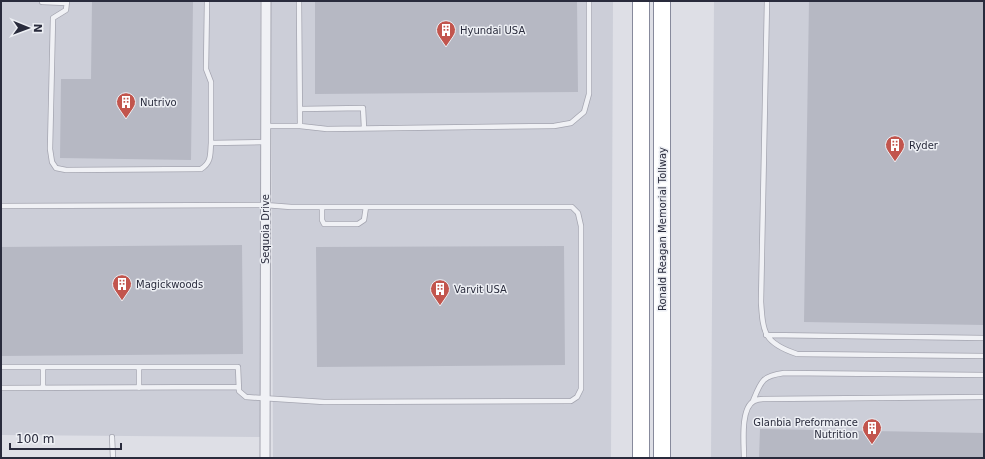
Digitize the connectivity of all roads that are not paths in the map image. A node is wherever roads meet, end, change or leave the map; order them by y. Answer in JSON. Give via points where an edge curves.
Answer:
{"nodes":[{"id":1,"x":42,"y":1,"type":"edge"},
{"id":2,"x":207,"y":1,"type":"edge"},
{"id":3,"x":266,"y":1,"type":"edge"},
{"id":4,"x":299,"y":1,"type":"edge"},
{"id":5,"x":589,"y":1,"type":"edge"},
{"id":6,"x":641,"y":1,"type":"edge"},
{"id":7,"x":662,"y":1,"type":"edge"},
{"id":8,"x":767,"y":1,"type":"edge"},
{"id":9,"x":66,"y":2,"type":"edge"},
{"id":10,"x":300,"y":109,"type":"junction"},
{"id":11,"x":265,"y":126,"type":"junction"},
{"id":12,"x":300,"y":126,"type":"junction"},
{"id":13,"x":364,"y":128,"type":"junction"},
{"id":14,"x":210,"y":142,"type":"junction"},
{"id":15,"x":265,"y":142,"type":"junction"},
{"id":16,"x":265,"y":205,"type":"junction"},
{"id":17,"x":1,"y":206,"type":"edge"},
{"id":18,"x":322,"y":207,"type":"junction"},
{"id":19,"x":366,"y":207,"type":"junction"},
{"id":20,"x":766,"y":335,"type":"junction"},
{"id":21,"x":984,"y":338,"type":"edge"},
{"id":22,"x":984,"y":356,"type":"edge"},
{"id":23,"x":1,"y":367,"type":"edge"},
{"id":24,"x":43,"y":367,"type":"junction"},
{"id":25,"x":139,"y":367,"type":"junction"},
{"id":26,"x":984,"y":375,"type":"edge"},
{"id":27,"x":238,"y":387,"type":"junction"},
{"id":28,"x":1,"y":388,"type":"edge"},
{"id":29,"x":43,"y":388,"type":"junction"},
{"id":30,"x":139,"y":388,"type":"junction"},
{"id":31,"x":984,"y":397,"type":"edge"},
{"id":32,"x":265,"y":398,"type":"junction"},
{"id":33,"x":753,"y":401,"type":"junction"},
{"id":34,"x":112,"y":437,"type":"dead end"},
{"id":35,"x":113,"y":458,"type":"edge"},
{"id":36,"x":265,"y":458,"type":"edge"},
{"id":37,"x":641,"y":458,"type":"edge"},
{"id":38,"x":662,"y":458,"type":"edge"},
{"id":39,"x":744,"y":458,"type":"edge"}],
"edges":[{"from":1,"to":9,"type":"lane"},
{"from":2,"to":14,"type":"lane","via":[[206,69],[211,82]]},
{"from":3,"to":11,"type":"street","name":"Sequoia Drive"},
{"from":4,"to":10,"type":"lane"},
{"from":5,"to":13,"type":"lane","via":[[589,94],[584,112],[571,123],[554,126]]},
{"from":6,"to":37,"type":"highway"},
{"from":7,"to":38,"type":"highway","name":"Ronald Reagan Memorial Tollway"},
{"from":8,"to":20,"type":"lane","via":[[761,302],[762,325]]},
{"from":9,"to":14,"type":"lane","via":[[66,10],[53,18],[50,150],[56,168],[201,169],[207,165],[210,156]]},
{"from":10,"to":12,"type":"lane"},
{"from":10,"to":13,"type":"lane","via":[[363,108]]},
{"from":11,"to":12,"type":"lane"},
{"from":11,"to":15,"type":"street","name":"Sequoia Drive"},
{"from":12,"to":13,"type":"lane","via":[[327,129]]},
{"from":14,"to":15,"type":"lane"},
{"from":15,"to":16,"type":"street","name":"Sequoia Drive"},
{"from":16,"to":17,"type":"lane"},
{"from":16,"to":18,"type":"lane"},
{"from":16,"to":32,"type":"street","name":"Sequoia Drive"},
{"from":18,"to":19,"type":"lane"},
{"from":18,"to":19,"type":"lane","via":[[324,224],[358,224],[364,220]]},
{"from":19,"to":32,"type":"lane","via":[[572,208],[578,213],[581,226],[581,389],[577,397],[567,402],[324,402]]},
{"from":20,"to":21,"type":"lane"},
{"from":20,"to":22,"type":"lane","via":[[784,350],[797,354]]},
{"from":23,"to":24,"type":"lane"},
{"from":24,"to":25,"type":"lane"},
{"from":24,"to":29,"type":"lane"},
{"from":25,"to":27,"type":"lane","via":[[238,367]]},
{"from":25,"to":30,"type":"lane"},
{"from":26,"to":33,"type":"lane","via":[[784,373],[771,375],[762,381]]},
{"from":27,"to":30,"type":"lane"},
{"from":27,"to":32,"type":"lane","via":[[241,394],[246,397]]},
{"from":28,"to":29,"type":"lane"},
{"from":29,"to":30,"type":"lane"},
{"from":31,"to":33,"type":"lane"},
{"from":32,"to":36,"type":"street","name":"Sequoia Drive"},
{"from":33,"to":39,"type":"lane","via":[[745,415]]},
{"from":34,"to":35,"type":"lane"}]}
